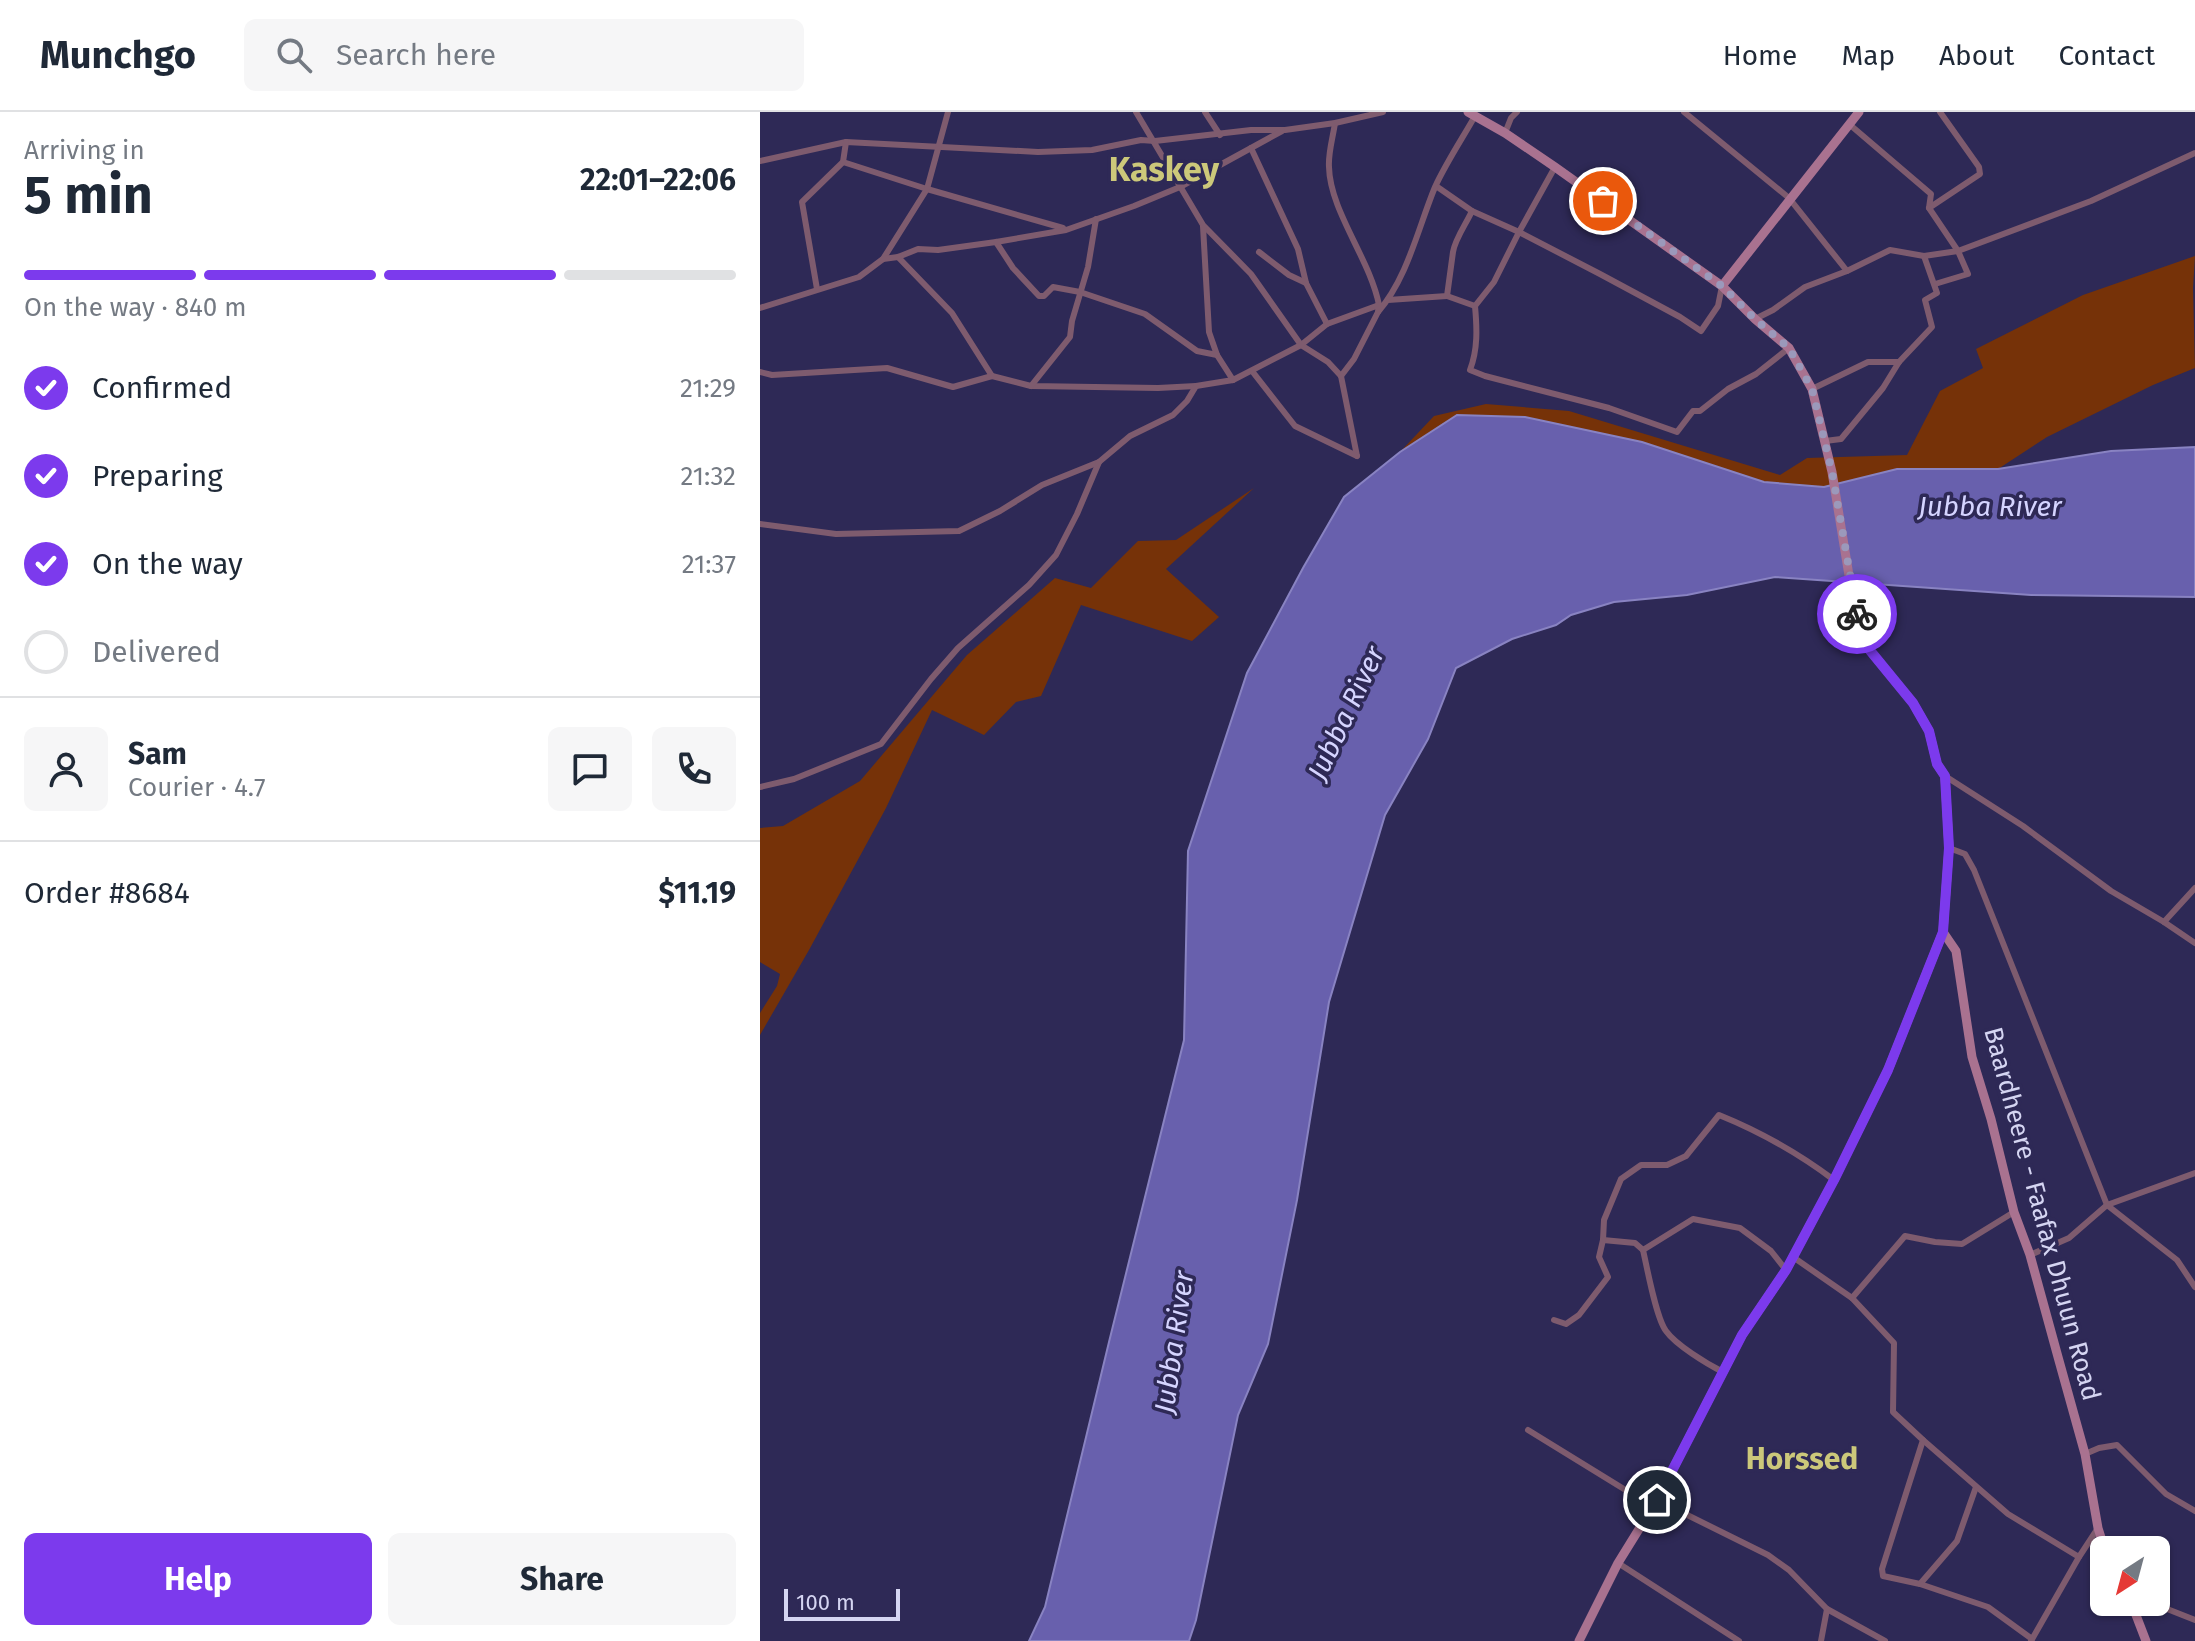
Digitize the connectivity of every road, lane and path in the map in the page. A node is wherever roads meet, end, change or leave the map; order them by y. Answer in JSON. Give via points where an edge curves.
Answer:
{"nodes":[{"id":1,"x":948,"y":112,"type":"edge"},
{"id":2,"x":1136,"y":112,"type":"edge"},
{"id":3,"x":1205,"y":112,"type":"edge"},
{"id":4,"x":1383,"y":112,"type":"edge"},
{"id":5,"x":1517,"y":112,"type":"edge"},
{"id":6,"x":1684,"y":112,"type":"edge"},
{"id":7,"x":1859,"y":112,"type":"edge"},
{"id":8,"x":1940,"y":112,"type":"edge"},
{"id":9,"x":1472,"y":114,"type":"edge"},
{"id":10,"x":1335,"y":123,"type":"junction"},
{"id":11,"x":1849,"y":124,"type":"junction"},
{"id":12,"x":1285,"y":130,"type":"junction"},
{"id":13,"x":1505,"y":133,"type":"junction"},
{"id":14,"x":1220,"y":135,"type":"junction"},
{"id":15,"x":1155,"y":141,"type":"junction"},
{"id":16,"x":846,"y":142,"type":"junction"},
{"id":17,"x":939,"y":146,"type":"junction"},
{"id":18,"x":1251,"y":148,"type":"junction"},
{"id":19,"x":2195,"y":153,"type":"edge"},
{"id":20,"x":760,"y":161,"type":"edge"},
{"id":21,"x":843,"y":162,"type":"junction"},
{"id":22,"x":1555,"y":167,"type":"junction"},
{"id":23,"x":1436,"y":186,"type":"junction"},
{"id":24,"x":1180,"y":187,"type":"junction"},
{"id":25,"x":927,"y":189,"type":"junction"},
{"id":26,"x":1789,"y":198,"type":"junction"},
{"id":27,"x":1929,"y":208,"type":"junction"},
{"id":28,"x":1472,"y":211,"type":"junction"},
{"id":29,"x":1096,"y":219,"type":"junction"},
{"id":30,"x":1203,"y":225,"type":"junction"},
{"id":31,"x":1066,"y":230,"type":"junction"},
{"id":32,"x":1519,"y":232,"type":"junction"},
{"id":33,"x":996,"y":242,"type":"junction"},
{"id":34,"x":1958,"y":251,"type":"junction"},
{"id":35,"x":1259,"y":252,"type":"dead end"},
{"id":36,"x":1924,"y":256,"type":"junction"},
{"id":37,"x":898,"y":257,"type":"junction"},
{"id":38,"x":883,"y":259,"type":"junction"},
{"id":39,"x":1847,"y":271,"type":"junction"},
{"id":40,"x":1306,"y":283,"type":"junction"},
{"id":41,"x":1935,"y":284,"type":"junction"},
{"id":42,"x":1722,"y":286,"type":"junction"},
{"id":43,"x":817,"y":289,"type":"junction"},
{"id":44,"x":1080,"y":292,"type":"junction"},
{"id":45,"x":1447,"y":296,"type":"junction"},
{"id":46,"x":1388,"y":300,"type":"junction"},
{"id":47,"x":1475,"y":306,"type":"junction"},
{"id":48,"x":760,"y":308,"type":"edge"},
{"id":49,"x":1379,"y":308,"type":"junction"},
{"id":50,"x":1755,"y":319,"type":"junction"},
{"id":51,"x":1327,"y":324,"type":"junction"},
{"id":52,"x":1301,"y":345,"type":"junction"},
{"id":53,"x":1789,"y":348,"type":"junction"},
{"id":54,"x":1217,"y":355,"type":"junction"},
{"id":55,"x":1899,"y":362,"type":"junction"},
{"id":56,"x":1252,"y":371,"type":"junction"},
{"id":57,"x":760,"y":372,"type":"edge"},
{"id":58,"x":992,"y":376,"type":"junction"},
{"id":59,"x":1341,"y":376,"type":"junction"},
{"id":60,"x":1233,"y":380,"type":"junction"},
{"id":61,"x":1031,"y":386,"type":"junction"},
{"id":62,"x":1196,"y":386,"type":"junction"},
{"id":63,"x":1812,"y":389,"type":"junction"},
{"id":64,"x":1825,"y":441,"type":"junction"},
{"id":65,"x":1099,"y":462,"type":"junction"},
{"id":66,"x":760,"y":524,"type":"edge"},
{"id":67,"x":1945,"y":776,"type":"junction"},
{"id":68,"x":760,"y":787,"type":"edge"},
{"id":69,"x":1949,"y":848,"type":"junction"},
{"id":70,"x":2195,"y":888,"type":"edge"},
{"id":71,"x":2164,"y":922,"type":"junction"},
{"id":72,"x":1943,"y":932,"type":"junction"},
{"id":73,"x":2195,"y":943,"type":"edge"},
{"id":74,"x":2195,"y":1173,"type":"edge"},
{"id":75,"x":1834,"y":1180,"type":"junction"},
{"id":76,"x":2107,"y":1205,"type":"junction"},
{"id":77,"x":2014,"y":1212,"type":"junction"},
{"id":78,"x":1603,"y":1240,"type":"junction"},
{"id":79,"x":1643,"y":1250,"type":"junction"},
{"id":80,"x":2030,"y":1255,"type":"junction"},
{"id":81,"x":1793,"y":1257,"type":"junction"},
{"id":82,"x":1786,"y":1270,"type":"junction"},
{"id":83,"x":2195,"y":1287,"type":"edge"},
{"id":84,"x":1852,"y":1298,"type":"junction"},
{"id":85,"x":1554,"y":1320,"type":"dead end"},
{"id":86,"x":1723,"y":1372,"type":"junction"},
{"id":87,"x":1528,"y":1430,"type":"dead end"},
{"id":88,"x":1923,"y":1440,"type":"junction"},
{"id":89,"x":2085,"y":1454,"type":"junction"},
{"id":90,"x":1976,"y":1487,"type":"junction"},
{"id":91,"x":1657,"y":1500,"type":"junction"},
{"id":92,"x":2195,"y":1511,"type":"edge"},
{"id":93,"x":2098,"y":1528,"type":"junction"},
{"id":94,"x":2101,"y":1536,"type":"edge"},
{"id":95,"x":2079,"y":1557,"type":"junction"},
{"id":96,"x":1618,"y":1563,"type":"junction"},
{"id":97,"x":1920,"y":1584,"type":"junction"},
{"id":98,"x":1827,"y":1609,"type":"junction"},
{"id":99,"x":2170,"y":1610,"type":"edge"},
{"id":100,"x":2137,"y":1616,"type":"edge"},
{"id":101,"x":2195,"y":1620,"type":"edge"},
{"id":102,"x":2032,"y":1640,"type":"edge"},
{"id":103,"x":1579,"y":1641,"type":"edge"},
{"id":104,"x":1739,"y":1641,"type":"edge"},
{"id":105,"x":1821,"y":1641,"type":"edge"},
{"id":106,"x":1885,"y":1641,"type":"edge"},
{"id":107,"x":2146,"y":1641,"type":"edge"}],
"edges":[{"from":1,"to":17,"type":"street"},
{"from":2,"to":15,"type":"street"},
{"from":3,"to":14,"type":"street"},
{"from":4,"to":10,"type":"street"},
{"from":5,"to":13,"type":"street"},
{"from":6,"to":26,"type":"street"},
{"from":7,"to":11,"type":"main road"},
{"from":8,"to":27,"type":"street","via":[[1980,174]]},
{"from":9,"to":13,"type":"main road","name":"Baardheere - Faafax Dhuun Road"},
{"from":9,"to":23,"type":"street"},
{"from":10,"to":12,"type":"street"},
{"from":10,"to":49,"type":"street","via":[[1329,168],[1335,198],[1375,284]]},
{"from":11,"to":26,"type":"main road"},
{"from":11,"to":27,"type":"street","via":[[1931,194]]},
{"from":12,"to":14,"type":"street"},
{"from":12,"to":18,"type":"street"},
{"from":13,"to":22,"type":"main road","name":"Baardheere - Faafax Dhuun Road"},
{"from":14,"to":15,"type":"street"},
{"from":15,"to":17,"type":"street","via":[[1038,152]]},
{"from":15,"to":24,"type":"street"},
{"from":16,"to":17,"type":"street"},
{"from":16,"to":20,"type":"street"},
{"from":16,"to":21,"type":"street"},
{"from":17,"to":25,"type":"street"},
{"from":18,"to":24,"type":"street"},
{"from":18,"to":40,"type":"street","via":[[1298,249]]},
{"from":19,"to":34,"type":"street","via":[[2091,201]]},
{"from":21,"to":25,"type":"street"},
{"from":21,"to":43,"type":"street","via":[[802,202]]},
{"from":22,"to":32,"type":"street"},
{"from":22,"to":42,"type":"main road","name":"Baardheere - Faafax Dhuun Road"},
{"from":23,"to":28,"type":"street"},
{"from":23,"to":46,"type":"street"},
{"from":24,"to":29,"type":"street"},
{"from":24,"to":30,"type":"street"},
{"from":25,"to":31,"type":"street"},
{"from":25,"to":38,"type":"street"},
{"from":26,"to":39,"type":"street"},
{"from":26,"to":42,"type":"main road"},
{"from":27,"to":34,"type":"street"},
{"from":28,"to":32,"type":"street"},
{"from":28,"to":45,"type":"street","via":[[1453,251]]},
{"from":29,"to":31,"type":"street"},
{"from":29,"to":44,"type":"street"},
{"from":30,"to":52,"type":"street","via":[[1251,274]]},
{"from":30,"to":54,"type":"street","via":[[1209,332]]},
{"from":31,"to":33,"type":"street"},
{"from":32,"to":42,"type":"street","via":[[1701,331],[1718,306]]},
{"from":32,"to":47,"type":"street","via":[[1494,282]]},
{"from":33,"to":37,"type":"street","via":[[918,249]]},
{"from":33,"to":44,"type":"street","via":[[1039,296],[1053,287]]},
{"from":34,"to":36,"type":"street"},
{"from":34,"to":41,"type":"street","via":[[1968,274]]},
{"from":35,"to":40,"type":"street"},
{"from":36,"to":39,"type":"street","via":[[1890,250]]},
{"from":36,"to":41,"type":"street"},
{"from":37,"to":38,"type":"street"},
{"from":37,"to":58,"type":"street","via":[[952,313]]},
{"from":38,"to":43,"type":"street","via":[[859,277]]},
{"from":39,"to":50,"type":"street","via":[[1805,287]]},
{"from":40,"to":51,"type":"street"},
{"from":41,"to":55,"type":"street","via":[[1937,293],[1925,300],[1932,327]]},
{"from":42,"to":50,"type":"main road","name":"Baardheere - Faafax Dhuun Road"},
{"from":43,"to":48,"type":"street"},
{"from":44,"to":54,"type":"street","via":[[1145,314],[1197,351]]},
{"from":44,"to":61,"type":"street","via":[[1070,337]]},
{"from":45,"to":46,"type":"street"},
{"from":45,"to":47,"type":"street"},
{"from":46,"to":49,"type":"street"},
{"from":47,"to":53,"type":"street","via":[[1477,333],[1470,370],[1677,432],[1693,411]]},
{"from":49,"to":51,"type":"street"},
{"from":49,"to":59,"type":"street"},
{"from":50,"to":53,"type":"main road","name":"Baardheere - Faafax Dhuun Road"},
{"from":51,"to":52,"type":"street"},
{"from":52,"to":56,"type":"street"},
{"from":52,"to":59,"type":"street"},
{"from":53,"to":63,"type":"main road","name":"Baardheere - Faafax Dhuun Road"},
{"from":54,"to":60,"type":"street"},
{"from":55,"to":63,"type":"street","via":[[1868,362]]},
{"from":55,"to":64,"type":"street","via":[[1841,439]]},
{"from":56,"to":59,"type":"street","via":[[1295,426],[1357,456]]},
{"from":56,"to":60,"type":"street"},
{"from":57,"to":58,"type":"street","via":[[887,368],[953,387]]},
{"from":58,"to":61,"type":"street"},
{"from":60,"to":62,"type":"street"},
{"from":61,"to":62,"type":"street"},
{"from":62,"to":65,"type":"street","via":[[1173,415],[1130,436]]},
{"from":63,"to":64,"type":"main road","name":"Baardheere - Faafax Dhuun Road"},
{"from":64,"to":67,"type":"main road","name":"Baardheere - Faafax Dhuun Road","via":[[1854,606],[1868,648],[1913,703]]},
{"from":65,"to":66,"type":"street","via":[[1042,485],[959,531],[836,534]]},
{"from":65,"to":68,"type":"street","via":[[1056,555],[958,648],[881,744]]},
{"from":67,"to":69,"type":"main road","name":"Baardheere - Faafax Dhuun Road"},
{"from":67,"to":71,"type":"street"},
{"from":69,"to":72,"type":"main road","name":"Baardheere - Faafax Dhuun Road"},
{"from":69,"to":76,"type":"street","via":[[1965,854],[1974,870]]},
{"from":70,"to":71,"type":"street"},
{"from":71,"to":73,"type":"street"},
{"from":72,"to":75,"type":"main road","via":[[1888,1070]]},
{"from":72,"to":77,"type":"main road","name":"Baardheere - Faafax Dhuun Road","via":[[1956,951],[1972,1057]]},
{"from":74,"to":76,"type":"street"},
{"from":75,"to":78,"type":"street","via":[[1799,1154],[1719,1115],[1686,1156],[1667,1165],[1641,1165],[1621,1179],[1604,1220]]},
{"from":75,"to":81,"type":"main road"},
{"from":76,"to":80,"type":"street","via":[[2069,1238]]},
{"from":76,"to":83,"type":"street","via":[[2177,1260]]},
{"from":77,"to":80,"type":"main road","name":"Baardheere - Faafax Dhuun Road"},
{"from":77,"to":84,"type":"street","via":[[1962,1244],[1905,1236]]},
{"from":78,"to":79,"type":"street","via":[[1635,1243]]},
{"from":78,"to":85,"type":"street","via":[[1599,1257],[1608,1277],[1579,1315],[1566,1324]]},
{"from":79,"to":82,"type":"street","via":[[1693,1219],[1740,1228]]},
{"from":79,"to":86,"type":"street","via":[[1667,1333]]},
{"from":80,"to":89,"type":"main road","name":"Baardheere - Faafax Dhuun Road"},
{"from":81,"to":82,"type":"main road"},
{"from":81,"to":84,"type":"street"},
{"from":82,"to":86,"type":"main road"},
{"from":84,"to":88,"type":"street","via":[[1894,1343],[1893,1412]]},
{"from":86,"to":91,"type":"main road"},
{"from":87,"to":91,"type":"street","via":[[1645,1502]]},
{"from":88,"to":90,"type":"street"},
{"from":88,"to":97,"type":"street","via":[[1882,1569],[1883,1576]]},
{"from":89,"to":92,"type":"street","via":[[2117,1445],[2166,1494]]},
{"from":89,"to":93,"type":"main road","name":"Baardheere - Faafax Dhuun Road"},
{"from":90,"to":95,"type":"street","via":[[2008,1514]]},
{"from":90,"to":97,"type":"street","via":[[1957,1541]]},
{"from":91,"to":96,"type":"main road"},
{"from":91,"to":98,"type":"street","via":[[1768,1555]]},
{"from":93,"to":94,"type":"main road","name":"Baardheere - Faafax Dhuun Road"},
{"from":93,"to":95,"type":"street"},
{"from":95,"to":102,"type":"street"},
{"from":96,"to":103,"type":"main road"},
{"from":96,"to":104,"type":"street"},
{"from":97,"to":102,"type":"street","via":[[1988,1607]]},
{"from":98,"to":105,"type":"street"},
{"from":98,"to":106,"type":"street"},
{"from":99,"to":101,"type":"street"},
{"from":100,"to":107,"type":"main road"}]}
